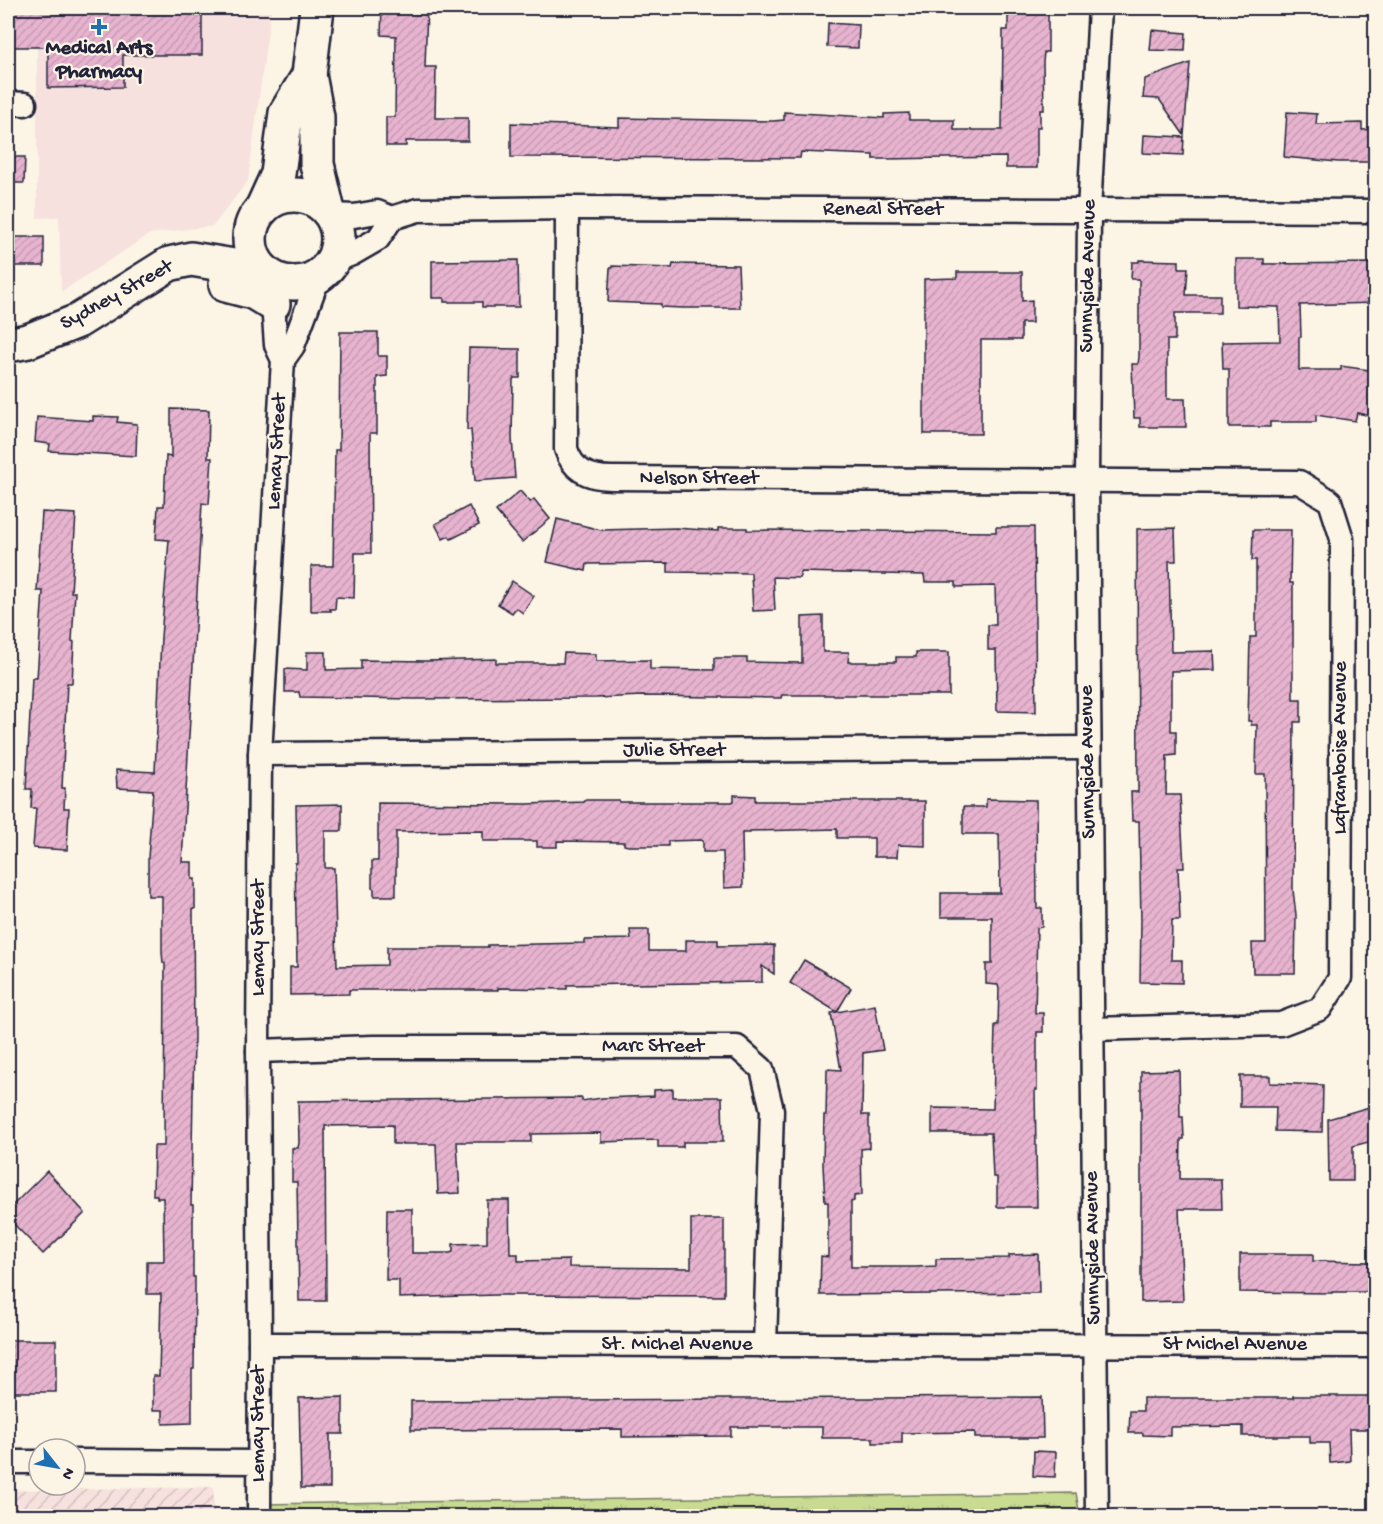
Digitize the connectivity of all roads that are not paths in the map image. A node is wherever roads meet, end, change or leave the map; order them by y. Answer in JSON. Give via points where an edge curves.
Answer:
{"nodes":[{"id":1,"x":317,"y":8,"type":"edge"},
{"id":2,"x":1100,"y":8,"type":"edge"},
{"id":3,"x":309,"y":75,"type":"junction"},
{"id":4,"x":567,"y":208,"type":"junction"},
{"id":5,"x":262,"y":209,"type":"junction"},
{"id":6,"x":1376,"y":211,"type":"edge"},
{"id":7,"x":1089,"y":212,"type":"junction"},
{"id":8,"x":330,"y":213,"type":"junction"},
{"id":9,"x":392,"y":218,"type":"junction"},
{"id":10,"x":325,"y":269,"type":"junction"},
{"id":11,"x":269,"y":284,"type":"junction"},
{"id":12,"x":8,"y":345,"type":"edge"},
{"id":13,"x":283,"y":360,"type":"junction"},
{"id":14,"x":1087,"y":481,"type":"junction"},
{"id":15,"x":1088,"y":748,"type":"junction"},
{"id":16,"x":260,"y":754,"type":"junction"},
{"id":17,"x":1092,"y":1029,"type":"junction"},
{"id":18,"x":258,"y":1051,"type":"junction"},
{"id":19,"x":260,"y":1344,"type":"junction"},
{"id":20,"x":1095,"y":1344,"type":"junction"},
{"id":21,"x":765,"y":1346,"type":"junction"},
{"id":22,"x":1376,"y":1346,"type":"edge"},
{"id":23,"x":87,"y":1461,"type":"edge"},
{"id":24,"x":8,"y":1462,"type":"edge"},
{"id":25,"x":27,"y":1462,"type":"edge"},
{"id":26,"x":259,"y":1462,"type":"junction"},
{"id":27,"x":259,"y":1516,"type":"edge"},
{"id":28,"x":1097,"y":1516,"type":"edge"}],
"edges":[{"from":1,"to":3,"type":"street"},
{"from":2,"to":7,"type":"street","name":"Sunnyside Avenue"},
{"from":3,"to":5,"type":"street","via":[[285,113],[279,174]]},
{"from":3,"to":8,"type":"street","via":[[317,117],[317,164]]},
{"from":4,"to":7,"type":"street","name":"Reneal Street"},
{"from":4,"to":9,"type":"street","name":"Reneal Street","via":[[418,210]]},
{"from":4,"to":14,"type":"street","name":"Nelson Street","via":[[566,449],[574,466],[586,475]]},
{"from":5,"to":8,"type":"street","via":[[278,199],[296,195],[313,200]]},
{"from":5,"to":11,"type":"street","via":[[253,225],[250,243]]},
{"from":6,"to":7,"type":"street","name":"Reneal Street"},
{"from":7,"to":14,"type":"street","name":"Sunnyside Avenue"},
{"from":8,"to":9,"type":"street","name":"Reneal Street","via":[[354,216],[376,212]]},
{"from":8,"to":10,"type":"street","via":[[338,245]]},
{"from":9,"to":10,"type":"street","via":[[378,238]]},
{"from":10,"to":11,"type":"street","via":[[302,283]]},
{"from":10,"to":13,"type":"street","name":"Lemay Street","via":[[293,346]]},
{"from":11,"to":12,"type":"street","name":"Sydney Street","via":[[191,259],[169,264],[78,321]]},
{"from":11,"to":13,"type":"street","name":"Lemay Street","via":[[276,345]]},
{"from":13,"to":16,"type":"street","name":"Lemay Street"},
{"from":14,"to":15,"type":"street","name":"Sunnyside Avenue"},
{"from":14,"to":17,"type":"street","name":"Laframboise Avenue","via":[[1299,482],[1330,501],[1342,539],[1340,978],[1320,1009],[1281,1024]]},
{"from":15,"to":16,"type":"street","name":"Julie Street"},
{"from":15,"to":17,"type":"street","name":"Sunnyside Avenue"},
{"from":16,"to":18,"type":"street","name":"Lemay Street"},
{"from":17,"to":20,"type":"street","name":"Sunnyside Avenue"},
{"from":18,"to":19,"type":"street","name":"Lemay Street"},
{"from":18,"to":21,"type":"street","name":"Marc Street","via":[[373,1047],[737,1047],[762,1069],[772,1110]]},
{"from":19,"to":21,"type":"street","name":"St. Michel Avenue"},
{"from":19,"to":26,"type":"street","name":"Lemay Street"},
{"from":20,"to":21,"type":"street","name":"St. Michel Avenue"},
{"from":20,"to":22,"type":"street","name":"St Michel Avenue"},
{"from":20,"to":28,"type":"street","name":"Sunnyside Avenue"},
{"from":23,"to":26,"type":"street"},
{"from":24,"to":25,"type":"street"},
{"from":26,"to":27,"type":"street","name":"Lemay Street"}]}
